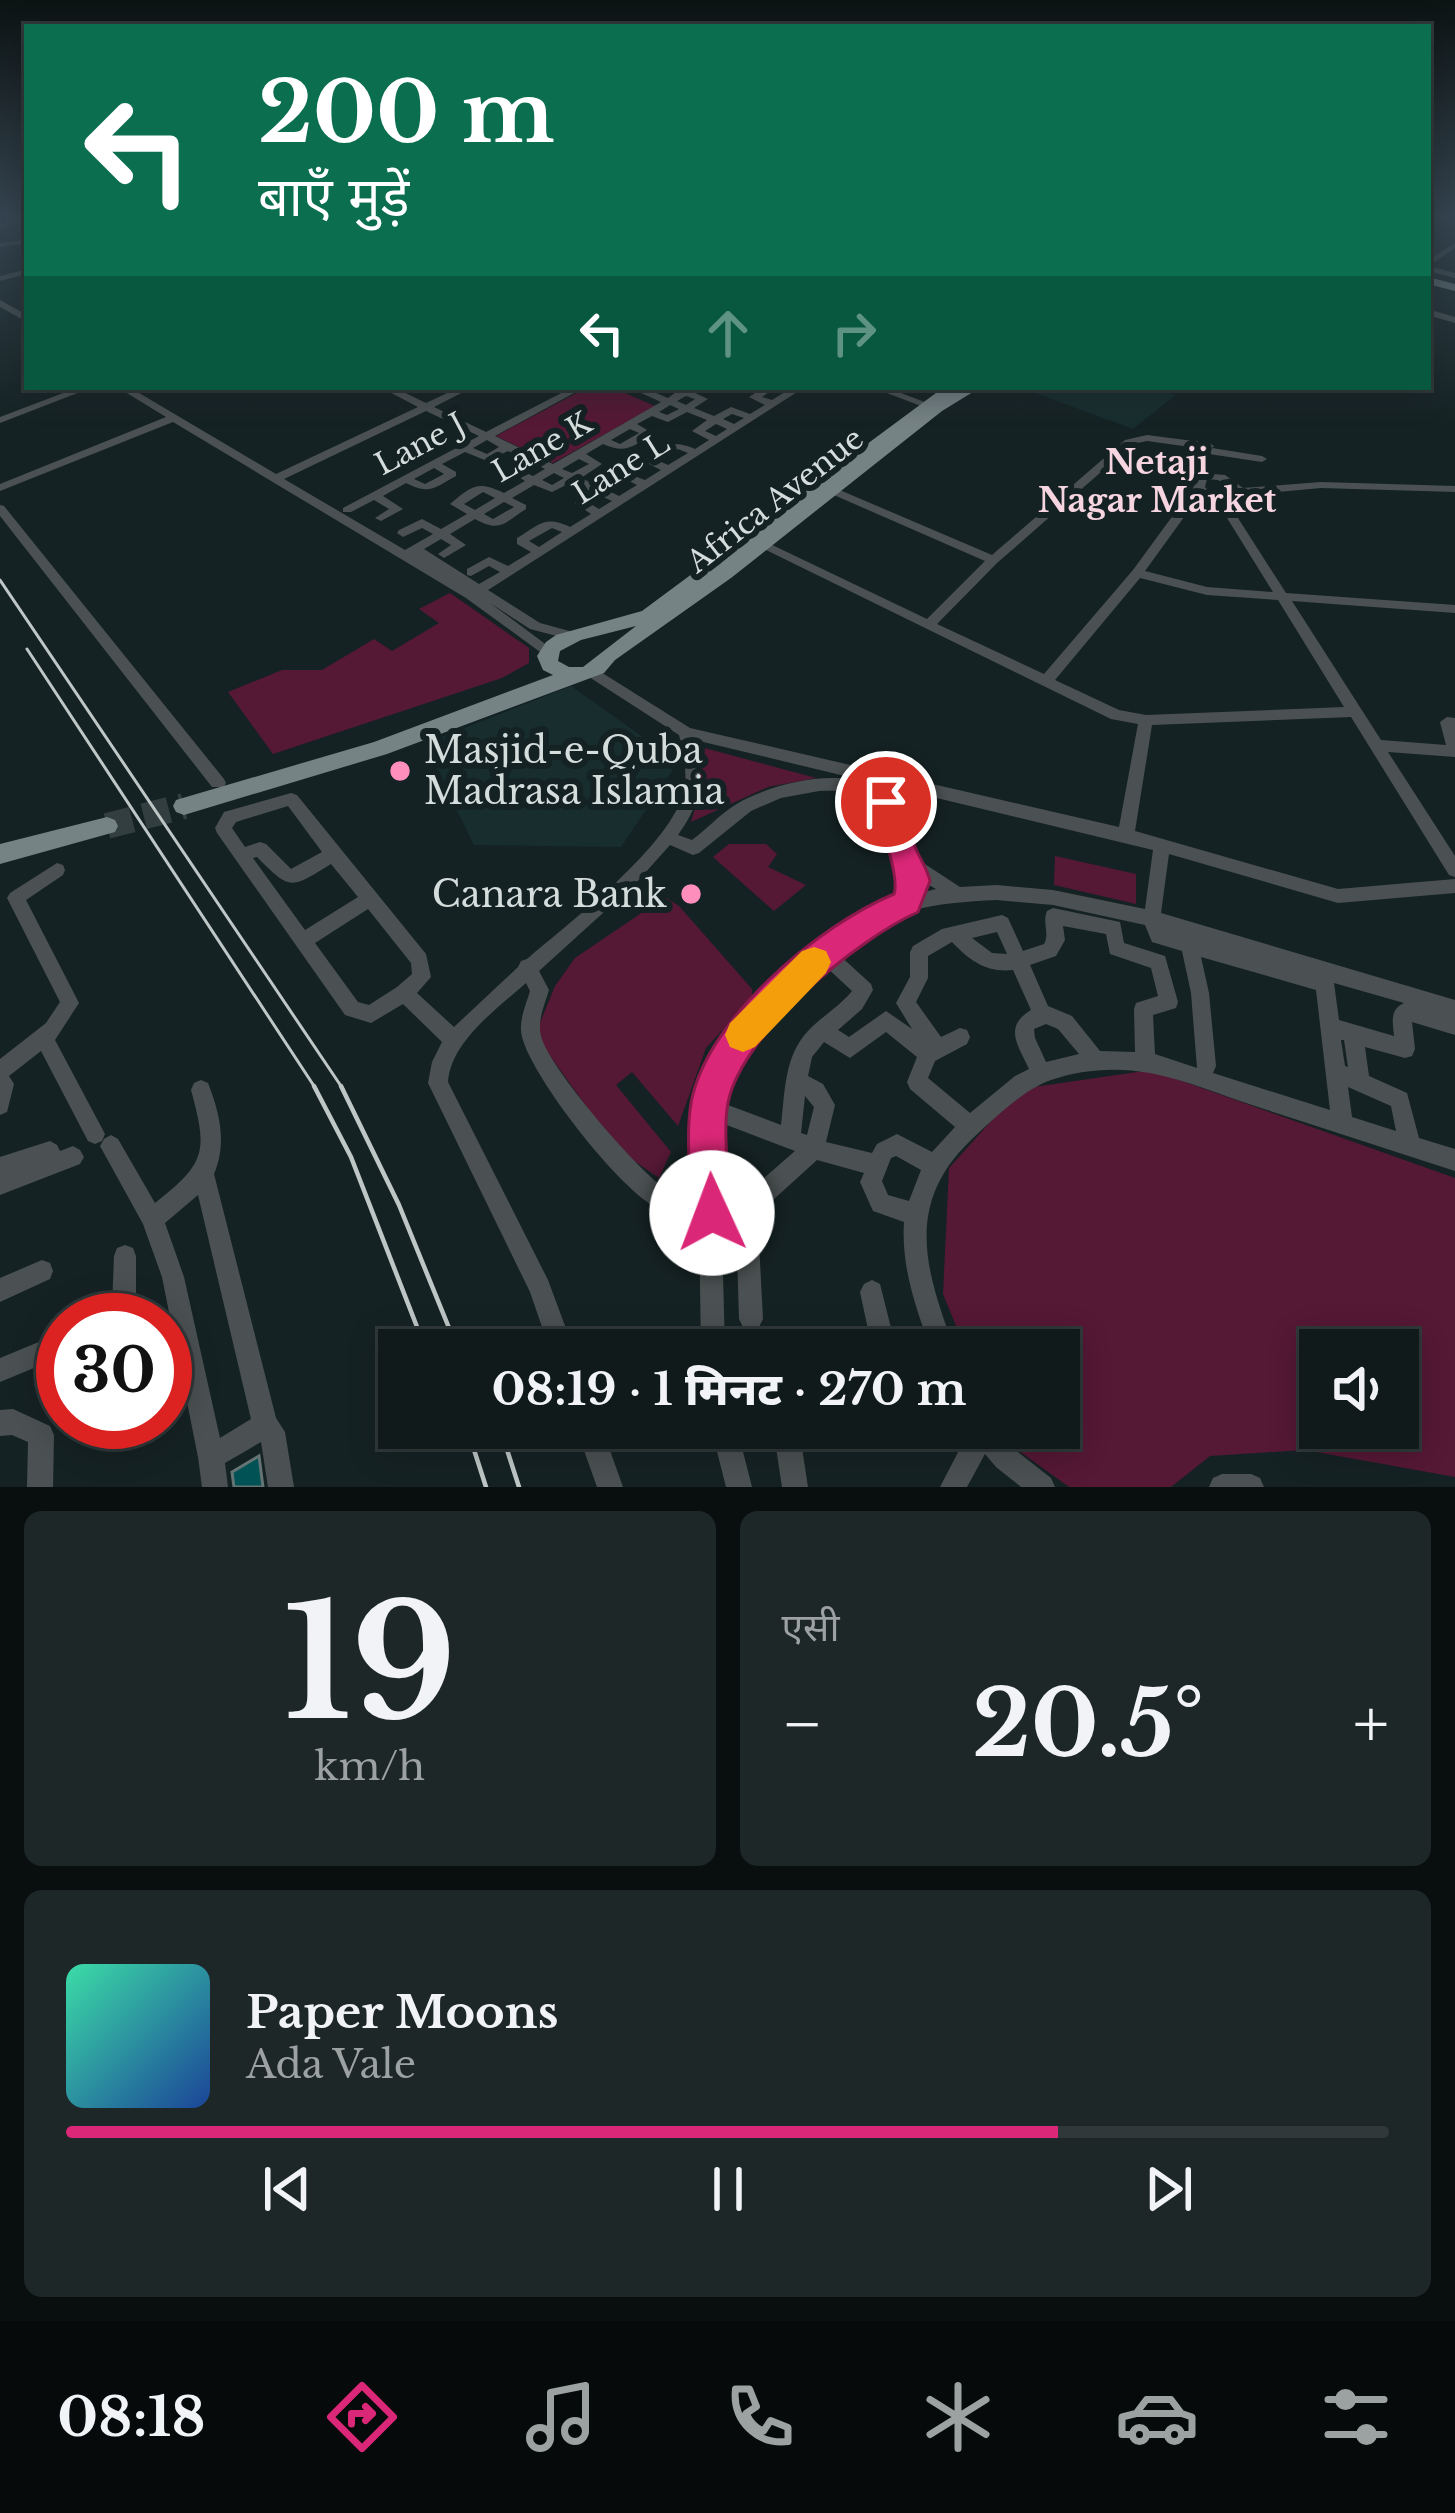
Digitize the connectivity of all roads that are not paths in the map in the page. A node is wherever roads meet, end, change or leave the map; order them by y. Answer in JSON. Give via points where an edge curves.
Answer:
{"nodes":[{"id":1,"x":80,"y":390,"type":"edge"},
{"id":2,"x":128,"y":390,"type":"edge"},
{"id":3,"x":141,"y":390,"type":"edge"},
{"id":4,"x":391,"y":390,"type":"edge"},
{"id":5,"x":462,"y":390,"type":"edge"},
{"id":6,"x":574,"y":390,"type":"edge"},
{"id":7,"x":655,"y":390,"type":"edge"},
{"id":8,"x":688,"y":390,"type":"edge"},
{"id":9,"x":691,"y":390,"type":"edge"},
{"id":10,"x":766,"y":390,"type":"edge"},
{"id":11,"x":790,"y":390,"type":"edge"},
{"id":12,"x":885,"y":390,"type":"edge"},
{"id":13,"x":948,"y":390,"type":"edge"},
{"id":14,"x":969,"y":390,"type":"edge"},
{"id":15,"x":669,"y":401,"type":"junction"},
{"id":16,"x":773,"y":404,"type":"junction"},
{"id":17,"x":925,"y":404,"type":"junction"},
{"id":18,"x":427,"y":407,"type":"junction"},
{"id":19,"x":687,"y":408,"type":"junction"},
{"id":20,"x":651,"y":412,"type":"junction"},
{"id":21,"x":178,"y":416,"type":"junction"},
{"id":22,"x":752,"y":418,"type":"junction"},
{"id":23,"x":0,"y":419,"type":"edge"},
{"id":24,"x":715,"y":420,"type":"junction"},
{"id":25,"x":629,"y":424,"type":"junction"},
{"id":26,"x":735,"y":428,"type":"junction"},
{"id":27,"x":487,"y":436,"type":"junction"},
{"id":28,"x":602,"y":440,"type":"junction"},
{"id":29,"x":717,"y":440,"type":"junction"},
{"id":30,"x":508,"y":446,"type":"junction"},
{"id":31,"x":465,"y":448,"type":"junction"},
{"id":32,"x":696,"y":453,"type":"junction"},
{"id":33,"x":578,"y":454,"type":"junction"},
{"id":34,"x":1262,"y":458,"type":"dead end"},
{"id":35,"x":534,"y":459,"type":"junction"},
{"id":36,"x":434,"y":464,"type":"junction"},
{"id":37,"x":553,"y":468,"type":"junction"},
{"id":38,"x":669,"y":470,"type":"junction"},
{"id":39,"x":280,"y":476,"type":"junction"},
{"id":40,"x":572,"y":478,"type":"junction"},
{"id":41,"x":406,"y":479,"type":"junction"},
{"id":42,"x":532,"y":480,"type":"junction"},
{"id":43,"x":646,"y":484,"type":"junction"},
{"id":44,"x":0,"y":488,"type":"edge"},
{"id":45,"x":1199,"y":488,"type":"junction"},
{"id":46,"x":1455,"y":489,"type":"edge"},
{"id":47,"x":831,"y":490,"type":"junction"},
{"id":48,"x":600,"y":491,"type":"junction"},
{"id":49,"x":1241,"y":492,"type":"junction"},
{"id":50,"x":375,"y":496,"type":"junction"},
{"id":51,"x":503,"y":497,"type":"junction"},
{"id":52,"x":620,"y":501,"type":"junction"},
{"id":53,"x":1223,"y":502,"type":"junction"},
{"id":54,"x":0,"y":508,"type":"edge"},
{"id":55,"x":347,"y":510,"type":"junction"},
{"id":56,"x":475,"y":514,"type":"junction"},
{"id":57,"x":599,"y":514,"type":"junction"},
{"id":58,"x":381,"y":518,"type":"dead end"},
{"id":59,"x":570,"y":532,"type":"junction"},
{"id":60,"x":403,"y":533,"type":"dead end"},
{"id":61,"x":442,"y":533,"type":"junction"},
{"id":62,"x":762,"y":545,"type":"junction"},
{"id":63,"x":539,"y":552,"type":"junction"},
{"id":64,"x":410,"y":553,"type":"junction"},
{"id":65,"x":444,"y":554,"type":"dead end"},
{"id":66,"x":993,"y":560,"type":"junction"},
{"id":67,"x":471,"y":572,"type":"dead end"},
{"id":68,"x":508,"y":572,"type":"junction"},
{"id":69,"x":1137,"y":573,"type":"junction"},
{"id":70,"x":476,"y":592,"type":"junction"},
{"id":71,"x":1280,"y":597,"type":"junction"},
{"id":72,"x":1455,"y":609,"type":"edge"},
{"id":73,"x":928,"y":625,"type":"junction"},
{"id":74,"x":576,"y":634,"type":"junction"},
{"id":75,"x":608,"y":655,"type":"junction"},
{"id":76,"x":547,"y":656,"type":"junction"},
{"id":77,"x":582,"y":673,"type":"junction"},
{"id":78,"x":1046,"y":682,"type":"junction"},
{"id":79,"x":1353,"y":712,"type":"junction"},
{"id":80,"x":1146,"y":720,"type":"junction"},
{"id":81,"x":1455,"y":723,"type":"edge"},
{"id":82,"x":686,"y":733,"type":"junction"},
{"id":83,"x":1374,"y":745,"type":"junction"},
{"id":84,"x":1455,"y":751,"type":"edge"},
{"id":85,"x":218,"y":783,"type":"junction"},
{"id":86,"x":1126,"y":835,"type":"junction"},
{"id":87,"x":669,"y":838,"type":"junction"},
{"id":88,"x":0,"y":839,"type":"edge"},
{"id":89,"x":1162,"y":847,"type":"junction"},
{"id":90,"x":0,"y":854,"type":"edge"},
{"id":91,"x":333,"y":854,"type":"junction"},
{"id":92,"x":241,"y":855,"type":"junction"},
{"id":93,"x":912,"y":868,"type":"junction"},
{"id":94,"x":57,"y":870,"type":"dead end"},
{"id":95,"x":1455,"y":870,"type":"edge"},
{"id":96,"x":1455,"y":886,"type":"edge"},
{"id":97,"x":957,"y":894,"type":"junction"},
{"id":98,"x":369,"y":899,"type":"junction"},
{"id":99,"x":907,"y":903,"type":"junction"},
{"id":100,"x":1152,"y":918,"type":"junction"},
{"id":101,"x":956,"y":934,"type":"junction"},
{"id":102,"x":303,"y":941,"type":"junction"},
{"id":103,"x":1190,"y":946,"type":"junction"},
{"id":104,"x":824,"y":953,"type":"junction"},
{"id":105,"x":1017,"y":958,"type":"junction"},
{"id":106,"x":526,"y":967,"type":"junction"},
{"id":107,"x":1324,"y":977,"type":"junction"},
{"id":108,"x":404,"y":993,"type":"junction"},
{"id":109,"x":1455,"y":1009,"type":"edge"},
{"id":110,"x":1042,"y":1014,"type":"junction"},
{"id":111,"x":1455,"y":1026,"type":"edge"},
{"id":112,"x":1330,"y":1027,"type":"junction"},
{"id":113,"x":822,"y":1030,"type":"junction"},
{"id":114,"x":1354,"y":1034,"type":"junction"},
{"id":115,"x":960,"y":1037,"type":"dead end"},
{"id":116,"x":44,"y":1038,"type":"junction"},
{"id":117,"x":454,"y":1040,"type":"junction"},
{"id":118,"x":933,"y":1052,"type":"junction"},
{"id":119,"x":1095,"y":1061,"type":"junction"},
{"id":120,"x":1145,"y":1063,"type":"junction"},
{"id":121,"x":1206,"y":1066,"type":"dead end"},
{"id":122,"x":1336,"y":1072,"type":"junction"},
{"id":123,"x":1041,"y":1073,"type":"junction"},
{"id":124,"x":1360,"y":1080,"type":"junction"},
{"id":125,"x":797,"y":1081,"type":"junction"},
{"id":126,"x":1,"y":1087,"type":"edge"},
{"id":127,"x":201,"y":1090,"type":"dead end"},
{"id":128,"x":708,"y":1108,"type":"junction"},
{"id":129,"x":1342,"y":1121,"type":"junction"},
{"id":130,"x":970,"y":1126,"type":"junction"},
{"id":131,"x":790,"y":1139,"type":"junction"},
{"id":132,"x":1410,"y":1144,"type":"junction"},
{"id":133,"x":814,"y":1148,"type":"junction"},
{"id":134,"x":1455,"y":1160,"type":"edge"},
{"id":135,"x":876,"y":1165,"type":"junction"},
{"id":136,"x":934,"y":1165,"type":"junction"},
{"id":137,"x":0,"y":1168,"type":"edge"},
{"id":138,"x":205,"y":1178,"type":"junction"},
{"id":139,"x":0,"y":1184,"type":"edge"},
{"id":140,"x":712,"y":1213,"type":"junction"},
{"id":141,"x":917,"y":1215,"type":"junction"},
{"id":142,"x":152,"y":1219,"type":"junction"},
{"id":143,"x":124,"y":1256,"type":"dead end"},
{"id":144,"x":42,"y":1271,"type":"dead end"},
{"id":145,"x":0,"y":1290,"type":"edge"},
{"id":146,"x":872,"y":1292,"type":"dead end"},
{"id":147,"x":124,"y":1293,"type":"edge"},
{"id":148,"x":751,"y":1318,"type":"dead end"},
{"id":149,"x":555,"y":1329,"type":"edge"},
{"id":150,"x":713,"y":1329,"type":"edge"},
{"id":151,"x":875,"y":1329,"type":"edge"},
{"id":152,"x":937,"y":1329,"type":"edge"},
{"id":153,"x":36,"y":1356,"type":"edge"},
{"id":154,"x":0,"y":1370,"type":"edge"},
{"id":155,"x":0,"y":1423,"type":"edge"},
{"id":156,"x":265,"y":1425,"type":"junction"},
{"id":157,"x":597,"y":1449,"type":"edge"},
{"id":158,"x":729,"y":1449,"type":"edge"},
{"id":159,"x":789,"y":1449,"type":"edge"},
{"id":160,"x":972,"y":1449,"type":"edge"},
{"id":161,"x":1001,"y":1449,"type":"edge"},
{"id":162,"x":212,"y":1457,"type":"junction"},
{"id":163,"x":40,"y":1487,"type":"edge"},
{"id":164,"x":215,"y":1487,"type":"edge"},
{"id":165,"x":281,"y":1487,"type":"edge"},
{"id":166,"x":610,"y":1487,"type":"edge"},
{"id":167,"x":739,"y":1487,"type":"edge"},
{"id":168,"x":795,"y":1487,"type":"edge"},
{"id":169,"x":953,"y":1487,"type":"edge"},
{"id":170,"x":1042,"y":1487,"type":"edge"},
{"id":171,"x":1222,"y":1487,"type":"edge"},
{"id":172,"x":1251,"y":1487,"type":"edge"}],
"edges":[{"from":1,"to":23,"type":"street"},
{"from":2,"to":21,"type":"street"},
{"from":3,"to":21,"type":"street"},
{"from":4,"to":18,"type":"street"},
{"from":5,"to":18,"type":"street"},
{"from":6,"to":27,"type":"street","name":"Lane J"},
{"from":7,"to":15,"type":"street"},
{"from":8,"to":15,"type":"street","name":"Lane K"},
{"from":9,"to":19,"type":"street","via":[[703,399]]},
{"from":10,"to":16,"type":"street","via":[[754,398]]},
{"from":11,"to":16,"type":"street","name":"Lane L"},
{"from":12,"to":17,"type":"street"},
{"from":13,"to":17,"type":"main road","name":"Africa Avenue"},
{"from":14,"to":47,"type":"main road","name":"Africa Avenue"},
{"from":15,"to":19,"type":"street"},
{"from":15,"to":20,"type":"street","name":"Lane K"},
{"from":16,"to":22,"type":"street","name":"Lane L"},
{"from":17,"to":74,"type":"main road","name":"Africa Avenue","via":[[648,615]]},
{"from":18,"to":27,"type":"street"},
{"from":18,"to":39,"type":"street"},
{"from":19,"to":20,"type":"street","via":[[668,419]]},
{"from":19,"to":24,"type":"street"},
{"from":20,"to":25,"type":"street","name":"Lane K"},
{"from":21,"to":39,"type":"street"},
{"from":21,"to":44,"type":"street"},
{"from":22,"to":24,"type":"street","via":[[731,410]]},
{"from":22,"to":26,"type":"street","name":"Lane L"},
{"from":24,"to":26,"type":"street"},
{"from":24,"to":29,"type":"street","via":[[697,431]]},
{"from":25,"to":28,"type":"street","name":"Lane K"},
{"from":25,"to":28,"type":"street","via":[[647,433],[620,448]]},
{"from":26,"to":29,"type":"street","name":"Lane L"},
{"from":27,"to":30,"type":"street"},
{"from":27,"to":31,"type":"street","name":"Lane J"},
{"from":28,"to":33,"type":"street","name":"Lane K"},
{"from":29,"to":32,"type":"street","name":"Lane L"},
{"from":30,"to":31,"type":"street","via":[[487,458]]},
{"from":30,"to":35,"type":"street"},
{"from":31,"to":36,"type":"street","name":"Lane J"},
{"from":32,"to":38,"type":"street","name":"Lane L"},
{"from":32,"to":38,"type":"street","via":[[676,445],[651,461]]},
{"from":33,"to":37,"type":"street","name":"Lane K"},
{"from":33,"to":40,"type":"street","via":[[597,464]]},
{"from":34,"to":66,"type":"street","via":[[1147,438],[1130,442]]},
{"from":35,"to":37,"type":"street"},
{"from":35,"to":42,"type":"street","via":[[514,471]]},
{"from":36,"to":41,"type":"street","name":"Lane J"},
{"from":36,"to":41,"type":"street","via":[[452,474],[425,488]]},
{"from":37,"to":40,"type":"street"},
{"from":37,"to":42,"type":"street","name":"Lane K"},
{"from":38,"to":43,"type":"street","name":"Lane L"},
{"from":39,"to":55,"type":"street"},
{"from":39,"to":64,"type":"street"},
{"from":40,"to":42,"type":"street","via":[[552,489]]},
{"from":40,"to":48,"type":"street"},
{"from":41,"to":50,"type":"street","name":"Lane J"},
{"from":42,"to":51,"type":"street","name":"Lane K"},
{"from":43,"to":48,"type":"street","via":[[626,476]]},
{"from":43,"to":52,"type":"street","name":"Lane L"},
{"from":45,"to":49,"type":"street","via":[[1209,473]]},
{"from":45,"to":53,"type":"street"},
{"from":45,"to":69,"type":"street"},
{"from":46,"to":49,"type":"street"},
{"from":47,"to":62,"type":"main road","name":"Africa Avenue"},
{"from":47,"to":66,"type":"street"},
{"from":48,"to":52,"type":"street"},
{"from":48,"to":57,"type":"street","via":[[581,503]]},
{"from":49,"to":53,"type":"street"},
{"from":50,"to":55,"type":"street","name":"Lane J"},
{"from":50,"to":58,"type":"street","via":[[397,508]]},
{"from":51,"to":56,"type":"street","name":"Lane K"},
{"from":51,"to":56,"type":"street","via":[[483,488],[456,503]]},
{"from":51,"to":56,"type":"street","via":[[522,507],[493,524]]},
{"from":52,"to":57,"type":"street","name":"Lane L"},
{"from":53,"to":71,"type":"street"},
{"from":54,"to":85,"type":"street"},
{"from":55,"to":64,"type":"street"},
{"from":56,"to":61,"type":"street","name":"Lane K"},
{"from":57,"to":59,"type":"street","name":"Lane L"},
{"from":59,"to":63,"type":"street","name":"Lane L"},
{"from":59,"to":63,"type":"street","via":[[552,523],[521,541]]},
{"from":60,"to":61,"type":"street","via":[[422,523]]},
{"from":61,"to":64,"type":"street","name":"Lane K"},
{"from":61,"to":65,"type":"street","via":[[460,545]]},
{"from":62,"to":73,"type":"street"},
{"from":62,"to":75,"type":"main road","name":"Africa Avenue"},
{"from":63,"to":68,"type":"street","name":"Lane L"},
{"from":64,"to":70,"type":"street"},
{"from":66,"to":73,"type":"street"},
{"from":67,"to":68,"type":"street","via":[[489,561]]},
{"from":68,"to":70,"type":"street","name":"Lane L"},
{"from":69,"to":71,"type":"street","via":[[1192,589]]},
{"from":69,"to":78,"type":"street"},
{"from":70,"to":74,"type":"street","via":[[535,626]]},
{"from":70,"to":76,"type":"street"},
{"from":71,"to":72,"type":"street"},
{"from":71,"to":79,"type":"street"},
{"from":73,"to":78,"type":"street"},
{"from":74,"to":75,"type":"main road","via":[[600,638]]},
{"from":74,"to":76,"type":"main road"},
{"from":75,"to":77,"type":"main road","name":"Africa Avenue"},
{"from":76,"to":77,"type":"main road","via":[[556,670]]},
{"from":76,"to":85,"type":"main road","via":[[523,683],[456,710]]},
{"from":77,"to":82,"type":"street"},
{"from":77,"to":85,"type":"main road","via":[[380,748],[181,800]]},
{"from":78,"to":80,"type":"street","via":[[1091,706]]},
{"from":79,"to":80,"type":"street"},
{"from":79,"to":83,"type":"street"},
{"from":80,"to":86,"type":"street"},
{"from":81,"to":84,"type":"street","via":[[1447,722]]},
{"from":82,"to":86,"type":"street"},
{"from":82,"to":87,"type":"street","via":[[692,793]]},
{"from":83,"to":84,"type":"street"},
{"from":83,"to":95,"type":"street"},
{"from":86,"to":89,"type":"street"},
{"from":87,"to":93,"type":"street","via":[[693,848],[746,806],[838,784],[886,802]]},
{"from":87,"to":106,"type":"street"},
{"from":88,"to":90,"type":"main road","via":[[104,819]]},
{"from":89,"to":96,"type":"street","via":[[1338,896]]},
{"from":89,"to":100,"type":"street"},
{"from":91,"to":92,"type":"street","via":[[293,877],[260,849]]},
{"from":91,"to":92,"type":"street","via":[[283,799],[226,820],[224,831]]},
{"from":91,"to":98,"type":"street"},
{"from":92,"to":102,"type":"street"},
{"from":93,"to":97,"type":"street"},
{"from":93,"to":99,"type":"street"},
{"from":94,"to":116,"type":"street","via":[[16,898],[70,1003]]},
{"from":97,"to":99,"type":"street"},
{"from":97,"to":100,"type":"street","via":[[1056,898]]},
{"from":98,"to":102,"type":"street"},
{"from":98,"to":108,"type":"street","via":[[420,960],[422,977]]},
{"from":99,"to":104,"type":"street"},
{"from":100,"to":103,"type":"street","via":[[1158,936]]},
{"from":100,"to":107,"type":"street"},
{"from":101,"to":105,"type":"street","via":[[987,964]]},
{"from":101,"to":105,"type":"street","via":[[1002,923]]},
{"from":101,"to":118,"type":"street","via":[[919,952],[920,978],[905,1003]]},
{"from":102,"to":108,"type":"street","via":[[358,1013],[371,1014]]},
{"from":103,"to":107,"type":"street"},
{"from":103,"to":121,"type":"street"},
{"from":104,"to":113,"type":"street","via":[[864,991]]},
{"from":104,"to":128,"type":"street","via":[[742,1036]]},
{"from":105,"to":110,"type":"street"},
{"from":105,"to":120,"type":"street","via":[[1050,950],[1053,916],[1114,928],[1116,948],[1159,962],[1169,1002],[1143,1009]]},
{"from":106,"to":117,"type":"street"},
{"from":106,"to":140,"type":"street","via":[[540,990],[530,1022],[537,1051],[601,1138],[658,1197]]},
{"from":107,"to":109,"type":"street"},
{"from":107,"to":112,"type":"street"},
{"from":108,"to":117,"type":"street"},
{"from":110,"to":119,"type":"street","via":[[1076,1030]]},
{"from":110,"to":123,"type":"street","via":[[1024,1025]]},
{"from":111,"to":114,"type":"street","via":[[1406,1011],[1405,1048]]},
{"from":112,"to":114,"type":"street"},
{"from":112,"to":122,"type":"street"},
{"from":113,"to":118,"type":"street","via":[[850,1048],[886,1020]]},
{"from":113,"to":125,"type":"street","via":[[797,1060]]},
{"from":114,"to":124,"type":"street"},
{"from":115,"to":118,"type":"street"},
{"from":116,"to":126,"type":"street"},
{"from":116,"to":142,"type":"street"},
{"from":117,"to":149,"type":"street","via":[[438,1065],[438,1083]]},
{"from":118,"to":130,"type":"street","via":[[917,1082]]},
{"from":119,"to":120,"type":"street"},
{"from":119,"to":123,"type":"street"},
{"from":120,"to":129,"type":"street"},
{"from":122,"to":124,"type":"street"},
{"from":122,"to":129,"type":"street"},
{"from":123,"to":130,"type":"street"},
{"from":124,"to":132,"type":"street","via":[[1400,1100]]},
{"from":125,"to":131,"type":"street"},
{"from":125,"to":133,"type":"street","via":[[825,1105]]},
{"from":127,"to":138,"type":"street","via":[[212,1123]]},
{"from":128,"to":131,"type":"street"},
{"from":128,"to":140,"type":"street"},
{"from":129,"to":132,"type":"street"},
{"from":130,"to":136,"type":"street"},
{"from":131,"to":133,"type":"street"},
{"from":132,"to":134,"type":"street"},
{"from":133,"to":135,"type":"street"},
{"from":133,"to":148,"type":"street","via":[[747,1220]]},
{"from":135,"to":136,"type":"street","via":[[897,1145]]},
{"from":135,"to":141,"type":"street","via":[[871,1182],[881,1203]]},
{"from":136,"to":141,"type":"street"},
{"from":137,"to":139,"type":"street","via":[[62,1154]]},
{"from":138,"to":142,"type":"street"},
{"from":138,"to":156,"type":"street"},
{"from":140,"to":150,"type":"street"},
{"from":141,"to":152,"type":"street","via":[[916,1259]]},
{"from":142,"to":162,"type":"street","via":[[173,1277]]},
{"from":143,"to":147,"type":"street"},
{"from":144,"to":145,"type":"street"},
{"from":146,"to":151,"type":"street"},
{"from":153,"to":154,"type":"street"},
{"from":155,"to":163,"type":"street","via":[[41,1435]]},
{"from":156,"to":162,"type":"street"},
{"from":156,"to":165,"type":"street"},
{"from":157,"to":166,"type":"street"},
{"from":158,"to":167,"type":"street"},
{"from":159,"to":168,"type":"street"},
{"from":160,"to":169,"type":"street"},
{"from":161,"to":170,"type":"street"},
{"from":162,"to":164,"type":"street"},
{"from":171,"to":172,"type":"street"}]}
